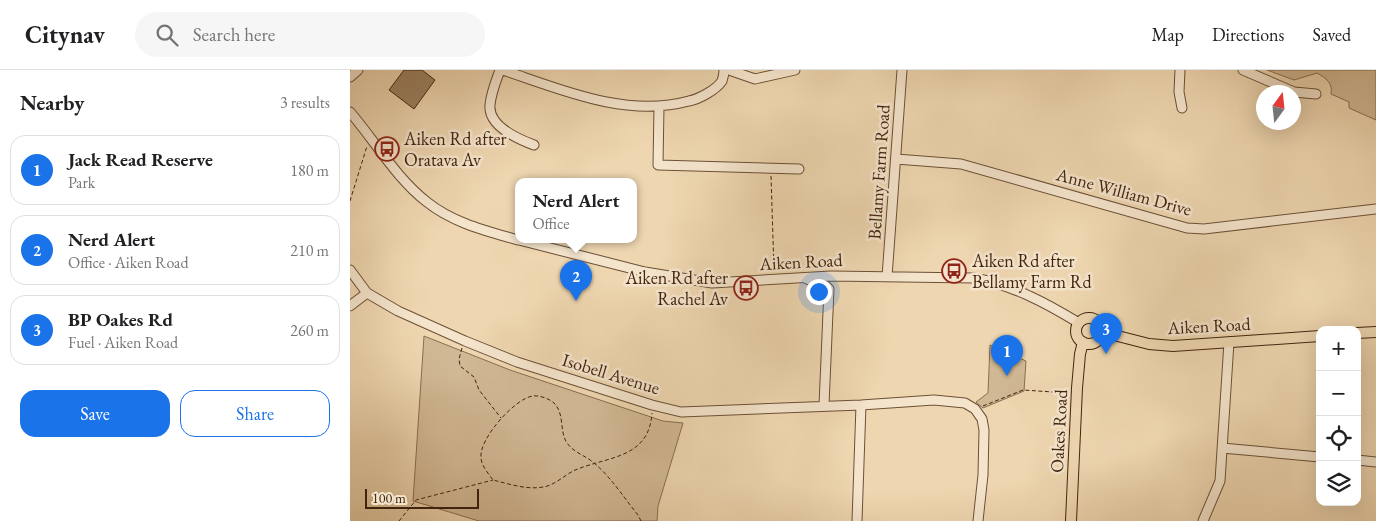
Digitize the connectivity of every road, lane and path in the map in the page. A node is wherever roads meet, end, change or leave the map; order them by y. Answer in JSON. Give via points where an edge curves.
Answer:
{"nodes":[{"id":1,"x":358,"y":70,"type":"edge"},
{"id":2,"x":501,"y":70,"type":"edge"},
{"id":3,"x":724,"y":70,"type":"edge"},
{"id":4,"x":729,"y":70,"type":"edge"},
{"id":5,"x":794,"y":70,"type":"edge"},
{"id":6,"x":902,"y":70,"type":"edge"},
{"id":7,"x":1180,"y":70,"type":"edge"},
{"id":8,"x":1243,"y":70,"type":"edge"},
{"id":9,"x":350,"y":77,"type":"edge"},
{"id":10,"x":1316,"y":94,"type":"dead end"},
{"id":11,"x":659,"y":107,"type":"junction"},
{"id":12,"x":1182,"y":108,"type":"dead end"},
{"id":13,"x":350,"y":112,"type":"edge"},
{"id":14,"x":370,"y":137,"type":"junction"},
{"id":15,"x":534,"y":145,"type":"dead end"},
{"id":16,"x":896,"y":159,"type":"junction"},
{"id":17,"x":771,"y":168,"type":"junction"},
{"id":18,"x":799,"y":169,"type":"dead end"},
{"id":19,"x":350,"y":200,"type":"edge"},
{"id":20,"x":1376,"y":209,"type":"edge"},
{"id":21,"x":515,"y":239,"type":"edge"},
{"id":22,"x":531,"y":243,"type":"edge"},
{"id":23,"x":350,"y":270,"type":"edge"},
{"id":24,"x":774,"y":270,"type":"dead end"},
{"id":25,"x":887,"y":276,"type":"junction"},
{"id":26,"x":802,"y":278,"type":"junction"},
{"id":27,"x":366,"y":293,"type":"junction"},
{"id":28,"x":350,"y":306,"type":"edge"},
{"id":29,"x":1079,"y":323,"type":"junction"},
{"id":30,"x":1102,"y":332,"type":"junction"},
{"id":31,"x":1376,"y":332,"type":"edge"},
{"id":32,"x":1361,"y":333,"type":"edge"},
{"id":33,"x":1316,"y":336,"type":"edge"},
{"id":34,"x":465,"y":341,"type":"junction"},
{"id":35,"x":1083,"y":342,"type":"junction"},
{"id":36,"x":1229,"y":342,"type":"junction"},
{"id":37,"x":1077,"y":393,"type":"junction"},
{"id":38,"x":861,"y":404,"type":"junction"},
{"id":39,"x":652,"y":405,"type":"junction"},
{"id":40,"x":824,"y":405,"type":"junction"},
{"id":41,"x":975,"y":409,"type":"junction"},
{"id":42,"x":502,"y":418,"type":"junction"},
{"id":43,"x":1222,"y":448,"type":"junction"},
{"id":44,"x":1316,"y":457,"type":"edge"},
{"id":45,"x":1361,"y":460,"type":"edge"},
{"id":46,"x":1376,"y":462,"type":"edge"},
{"id":47,"x":594,"y":463,"type":"junction"},
{"id":48,"x":494,"y":480,"type":"junction"},
{"id":49,"x":399,"y":521,"type":"edge"},
{"id":50,"x":641,"y":521,"type":"edge"},
{"id":51,"x":857,"y":521,"type":"edge"},
{"id":52,"x":978,"y":521,"type":"edge"},
{"id":53,"x":1071,"y":521,"type":"edge"},
{"id":54,"x":1203,"y":521,"type":"edge"}],
"edges":[{"from":1,"to":9,"type":"street"},
{"from":2,"to":11,"type":"street","via":[[588,98],[620,105]]},
{"from":2,"to":15,"type":"street","via":[[489,107],[496,123],[510,135]]},
{"from":3,"to":11,"type":"street","via":[[722,82],[701,98]]},
{"from":4,"to":5,"type":"street","via":[[755,79]]},
{"from":6,"to":16,"type":"street","name":"Bellamy Farm Road"},
{"from":7,"to":12,"type":"street"},
{"from":8,"to":10,"type":"street","via":[[1294,92]]},
{"from":11,"to":17,"type":"street","via":[[658,165]]},
{"from":13,"to":14,"type":"street","name":"Aiken Road"},
{"from":14,"to":19,"type":"path"},
{"from":14,"to":21,"type":"street","name":"Aiken Road","via":[[402,178],[428,204],[460,221]]},
{"from":16,"to":20,"type":"street","name":"Anne William Drive","via":[[961,164],[1186,228],[1204,229]]},
{"from":16,"to":25,"type":"street","name":"Bellamy Farm Road"},
{"from":17,"to":18,"type":"street"},
{"from":17,"to":24,"type":"path"},
{"from":22,"to":26,"type":"street","name":"Aiken Road","via":[[645,272],[695,281],[727,283]]},
{"from":23,"to":27,"type":"street"},
{"from":25,"to":26,"type":"street","name":"Aiken Road"},
{"from":25,"to":29,"type":"street","name":"Aiken Road","via":[[990,281]]},
{"from":26,"to":40,"type":"street","via":[[830,289]]},
{"from":27,"to":28,"type":"street"},
{"from":27,"to":34,"type":"street","name":"Isobell Avenue"},
{"from":29,"to":30,"type":"main road","via":[[1092,318],[1100,324]]},
{"from":29,"to":35,"type":"main road","via":[[1076,332]]},
{"from":30,"to":35,"type":"main road","via":[[1096,342]]},
{"from":30,"to":36,"type":"main road","name":"Aiken Road","via":[[1161,346]]},
{"from":31,"to":32,"type":"main road"},
{"from":33,"to":36,"type":"main road","name":"Aiken Road"},
{"from":34,"to":39,"type":"street","name":"Isobell Avenue","via":[[517,362]]},
{"from":34,"to":42,"type":"path","via":[[460,366],[474,378],[479,390]]},
{"from":35,"to":37,"type":"main road","name":"Oakes Road"},
{"from":36,"to":43,"type":"street"},
{"from":37,"to":41,"type":"path","via":[[1023,390]]},
{"from":37,"to":53,"type":"main road","name":"Oakes Road"},
{"from":38,"to":40,"type":"street","name":"Isobell Avenue"},
{"from":38,"to":41,"type":"street","name":"Isobell Avenue","via":[[934,400],[965,403]]},
{"from":38,"to":51,"type":"street"},
{"from":39,"to":40,"type":"street","name":"Isobell Avenue","via":[[681,412]]},
{"from":39,"to":47,"type":"path","via":[[652,422],[643,441],[630,452]]},
{"from":41,"to":52,"type":"street","via":[[984,430]]},
{"from":42,"to":47,"type":"path","via":[[518,403],[533,396],[544,398],[554,403],[561,416],[566,442]]},
{"from":42,"to":48,"type":"path","via":[[487,438],[480,456]]},
{"from":43,"to":44,"type":"street"},
{"from":43,"to":54,"type":"street","via":[[1220,481]]},
{"from":45,"to":46,"type":"street"},
{"from":47,"to":48,"type":"path","via":[[544,488]]},
{"from":47,"to":50,"type":"path"},
{"from":48,"to":49,"type":"path","via":[[416,500]]}]}
